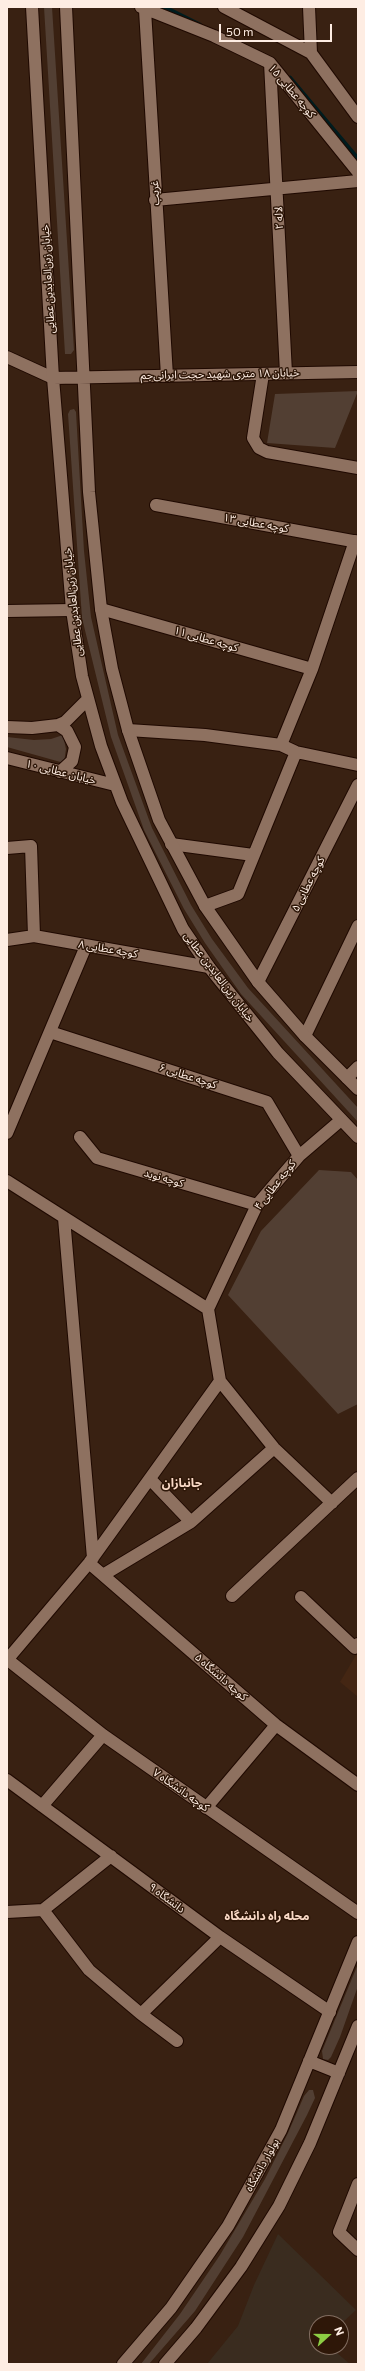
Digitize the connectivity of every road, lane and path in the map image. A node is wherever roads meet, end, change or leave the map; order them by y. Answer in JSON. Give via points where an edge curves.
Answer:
{"nodes":[{"id":1,"x":32,"y":7,"type":"edge"},
{"id":2,"x":66,"y":7,"type":"edge"},
{"id":3,"x":224,"y":7,"type":"edge"},
{"id":4,"x":310,"y":7,"type":"edge"},
{"id":5,"x":143,"y":8,"type":"edge"},
{"id":6,"x":312,"y":53,"type":"junction"},
{"id":7,"x":270,"y":63,"type":"junction"},
{"id":8,"x":358,"y":117,"type":"edge"},
{"id":9,"x":358,"y":172,"type":"edge"},
{"id":10,"x":358,"y":181,"type":"edge"},
{"id":11,"x":278,"y":190,"type":"junction"},
{"id":12,"x":156,"y":200,"type":"junction"},
{"id":13,"x":7,"y":357,"type":"edge"},
{"id":14,"x":358,"y":372,"type":"edge"},
{"id":15,"x":286,"y":373,"type":"junction"},
{"id":16,"x":263,"y":374,"type":"junction"},
{"id":17,"x":167,"y":376,"type":"junction"},
{"id":18,"x":83,"y":377,"type":"junction"},
{"id":19,"x":53,"y":378,"type":"junction"},
{"id":20,"x":358,"y":468,"type":"edge"},
{"id":21,"x":156,"y":505,"type":"dead end"},
{"id":22,"x":357,"y":541,"type":"edge"},
{"id":23,"x":101,"y":609,"type":"junction"},
{"id":24,"x":72,"y":610,"type":"junction"},
{"id":25,"x":7,"y":612,"type":"edge"},
{"id":26,"x":312,"y":669,"type":"junction"},
{"id":27,"x":88,"y":699,"type":"junction"},
{"id":28,"x":58,"y":725,"type":"junction"},
{"id":29,"x":7,"y":727,"type":"edge"},
{"id":30,"x":128,"y":730,"type":"junction"},
{"id":31,"x":281,"y":745,"type":"junction"},
{"id":32,"x":296,"y":752,"type":"junction"},
{"id":33,"x":7,"y":758,"type":"edge"},
{"id":34,"x":358,"y":765,"type":"edge"},
{"id":35,"x":60,"y":772,"type":"junction"},
{"id":36,"x":115,"y":785,"type":"junction"},
{"id":37,"x":358,"y":785,"type":"edge"},
{"id":38,"x":171,"y":844,"type":"junction"},
{"id":39,"x":7,"y":848,"type":"edge"},
{"id":40,"x":253,"y":855,"type":"junction"},
{"id":41,"x":205,"y":906,"type":"junction"},
{"id":42,"x":358,"y":926,"type":"edge"},
{"id":43,"x":34,"y":936,"type":"junction"},
{"id":44,"x":7,"y":940,"type":"edge"},
{"id":45,"x":86,"y":946,"type":"junction"},
{"id":46,"x":209,"y":967,"type":"junction"},
{"id":47,"x":258,"y":982,"type":"junction"},
{"id":48,"x":50,"y":1032,"type":"junction"},
{"id":49,"x":305,"y":1036,"type":"junction"},
{"id":50,"x":358,"y":1067,"type":"edge"},
{"id":51,"x":347,"y":1078,"type":"junction"},
{"id":52,"x":358,"y":1089,"type":"edge"},
{"id":53,"x":341,"y":1120,"type":"junction"},
{"id":54,"x":7,"y":1133,"type":"edge"},
{"id":55,"x":80,"y":1137,"type":"dead end"},
{"id":56,"x":358,"y":1137,"type":"edge"},
{"id":57,"x":299,"y":1156,"type":"junction"},
{"id":58,"x":7,"y":1181,"type":"edge"},
{"id":59,"x":257,"y":1205,"type":"junction"},
{"id":60,"x":64,"y":1218,"type":"junction"},
{"id":61,"x":208,"y":1309,"type":"junction"},
{"id":62,"x":220,"y":1381,"type":"junction"},
{"id":63,"x":274,"y":1448,"type":"junction"},
{"id":64,"x":358,"y":1478,"type":"edge"},
{"id":65,"x":150,"y":1479,"type":"junction"},
{"id":66,"x":332,"y":1503,"type":"junction"},
{"id":67,"x":191,"y":1522,"type":"junction"},
{"id":68,"x":91,"y":1560,"type":"junction"},
{"id":69,"x":103,"y":1575,"type":"junction"},
{"id":70,"x":232,"y":1596,"type":"dead end"},
{"id":71,"x":301,"y":1597,"type":"dead end"},
{"id":72,"x":358,"y":1644,"type":"edge"},
{"id":73,"x":7,"y":1660,"type":"edge"},
{"id":74,"x":276,"y":1725,"type":"junction"},
{"id":75,"x":103,"y":1735,"type":"junction"},
{"id":76,"x":7,"y":1780,"type":"edge"},
{"id":77,"x":358,"y":1785,"type":"edge"},
{"id":78,"x":42,"y":1806,"type":"junction"},
{"id":79,"x":206,"y":1808,"type":"junction"},
{"id":80,"x":111,"y":1856,"type":"junction"},
{"id":81,"x":43,"y":1910,"type":"junction"},
{"id":82,"x":7,"y":1912,"type":"edge"},
{"id":83,"x":358,"y":1913,"type":"edge"},
{"id":84,"x":220,"y":1937,"type":"junction"},
{"id":85,"x":358,"y":1942,"type":"edge"},
{"id":86,"x":330,"y":2012,"type":"junction"},
{"id":87,"x":141,"y":2014,"type":"junction"},
{"id":88,"x":358,"y":2026,"type":"edge"},
{"id":89,"x":177,"y":2041,"type":"dead end"},
{"id":90,"x":309,"y":2061,"type":"junction"},
{"id":91,"x":339,"y":2072,"type":"junction"},
{"id":92,"x":358,"y":2184,"type":"edge"},
{"id":93,"x":358,"y":2250,"type":"edge"},
{"id":94,"x":123,"y":2364,"type":"edge"},
{"id":95,"x":165,"y":2364,"type":"edge"}],
"edges":[{"from":1,"to":19,"type":"street","name":"خیابان زین‌العابدین عطایی"},
{"from":2,"to":18,"type":"street"},
{"from":3,"to":6,"type":"street"},
{"from":4,"to":6,"type":"street"},
{"from":5,"to":7,"type":"street","name":"کوچه عطایی ۱۵","via":[[214,36]]},
{"from":5,"to":12,"type":"street","name":"غریب"},
{"from":6,"to":8,"type":"street"},
{"from":7,"to":9,"type":"street","name":"کوچه عطایی ۱۵"},
{"from":7,"to":11,"type":"street","name":"لاله ۲"},
{"from":10,"to":11,"type":"street"},
{"from":11,"to":12,"type":"street"},
{"from":11,"to":15,"type":"street","name":"لاله ۲"},
{"from":12,"to":17,"type":"street","name":"غریب"},
{"from":13,"to":19,"type":"street"},
{"from":14,"to":15,"type":"street","name":"خیابان ۱۸ متری شهید حجت ایرانی‌جم"},
{"from":15,"to":16,"type":"street","name":"خیابان ۱۸ متری شهید حجت ایرانی‌جم"},
{"from":16,"to":17,"type":"street","name":"خیابان ۱۸ متری شهید حجت ایرانی‌جم"},
{"from":16,"to":20,"type":"street","via":[[253,438],[259,448],[267,452]]},
{"from":17,"to":18,"type":"street","name":"خیابان ۱۸ متری شهید حجت ایرانی‌جم"},
{"from":18,"to":19,"type":"street","name":"خیابان ۱۸ متری شهید حجت ایرانی‌جم"},
{"from":18,"to":23,"type":"street"},
{"from":19,"to":24,"type":"street","name":"خیابان زین‌العابدین عطایی"},
{"from":21,"to":22,"type":"street","name":"کوچه عطایی ۱۳"},
{"from":22,"to":26,"type":"street"},
{"from":23,"to":26,"type":"street","name":"کوچه عطایی ۱۱"},
{"from":23,"to":30,"type":"street","via":[[112,669]]},
{"from":24,"to":25,"type":"street"},
{"from":24,"to":27,"type":"street","name":"خیابان زین‌العابدین عطایی","via":[[74,634]]},
{"from":26,"to":31,"type":"street"},
{"from":27,"to":28,"type":"street","via":[[65,722]]},
{"from":27,"to":36,"type":"street","name":"خیابان زین‌العابدین عطایی"},
{"from":28,"to":29,"type":"street"},
{"from":28,"to":35,"type":"street","via":[[70,735],[75,748],[72,761]]},
{"from":30,"to":31,"type":"street","via":[[205,735]]},
{"from":30,"to":38,"type":"street","via":[[159,820]]},
{"from":31,"to":32,"type":"street"},
{"from":32,"to":34,"type":"street"},
{"from":32,"to":40,"type":"street"},
{"from":33,"to":35,"type":"street","name":"خیابان عطایی ۱۰"},
{"from":35,"to":36,"type":"street","name":"خیابان عطایی ۱۰"},
{"from":36,"to":46,"type":"street","name":"خیابان زین‌العابدین عطایی","via":[[183,929]]},
{"from":37,"to":47,"type":"street","name":"کوچه عطایی ۵"},
{"from":38,"to":40,"type":"street"},
{"from":38,"to":41,"type":"street"},
{"from":39,"to":43,"type":"street","via":[[31,846]]},
{"from":40,"to":41,"type":"street","via":[[238,894]]},
{"from":41,"to":47,"type":"street"},
{"from":42,"to":49,"type":"street"},
{"from":43,"to":44,"type":"street","name":"کوچه عطایی ۸"},
{"from":43,"to":45,"type":"street","name":"کوچه عطایی ۸"},
{"from":45,"to":46,"type":"street","name":"کوچه عطایی ۸"},
{"from":45,"to":48,"type":"street"},
{"from":46,"to":53,"type":"street","name":"خیابان زین‌العابدین عطایی","via":[[278,1053]]},
{"from":47,"to":49,"type":"street"},
{"from":48,"to":54,"type":"street"},
{"from":48,"to":57,"type":"street","name":"کوچه عطایی ۶","via":[[268,1102]]},
{"from":49,"to":51,"type":"street"},
{"from":50,"to":51,"type":"street"},
{"from":51,"to":52,"type":"street"},
{"from":53,"to":56,"type":"street","name":"خیابان زین‌العابدین عطایی"},
{"from":53,"to":57,"type":"street","name":"کوچه عطایی ۴"},
{"from":55,"to":59,"type":"street","name":"کوچه نوید","via":[[97,1158]]},
{"from":57,"to":59,"type":"street","name":"کوچه عطایی ۴"},
{"from":58,"to":60,"type":"street"},
{"from":59,"to":61,"type":"street","name":"کوچه عطایی ۴"},
{"from":60,"to":61,"type":"street"},
{"from":60,"to":68,"type":"street"},
{"from":61,"to":62,"type":"street"},
{"from":62,"to":63,"type":"street"},
{"from":62,"to":65,"type":"street"},
{"from":63,"to":66,"type":"street"},
{"from":63,"to":67,"type":"street"},
{"from":64,"to":66,"type":"street"},
{"from":65,"to":67,"type":"street"},
{"from":65,"to":68,"type":"street"},
{"from":66,"to":70,"type":"street"},
{"from":67,"to":69,"type":"street"},
{"from":68,"to":69,"type":"street","name":"کوچه دانشگاه ۵"},
{"from":68,"to":73,"type":"street"},
{"from":69,"to":74,"type":"street","name":"کوچه دانشگاه ۵"},
{"from":71,"to":72,"type":"street","via":[[355,1648]]},
{"from":73,"to":75,"type":"street","name":"کوچه دانشگاه ۷"},
{"from":74,"to":77,"type":"street","name":"کوچه دانشگاه ۵"},
{"from":74,"to":79,"type":"street"},
{"from":75,"to":78,"type":"street"},
{"from":75,"to":79,"type":"street","name":"کوچه دانشگاه ۷"},
{"from":76,"to":78,"type":"street","name":"دانشگاه ۹"},
{"from":78,"to":80,"type":"street","name":"دانشگاه ۹"},
{"from":79,"to":83,"type":"street","name":"کوچه دانشگاه ۷"},
{"from":80,"to":81,"type":"street"},
{"from":80,"to":84,"type":"street","name":"دانشگاه ۹"},
{"from":81,"to":82,"type":"street"},
{"from":81,"to":87,"type":"street","via":[[89,1970]]},
{"from":84,"to":86,"type":"street","name":"دانشگاه ۹"},
{"from":84,"to":87,"type":"street"},
{"from":85,"to":86,"type":"street","name":"بولوار دانشگاه"},
{"from":86,"to":90,"type":"street","name":"بولوار دانشگاه"},
{"from":87,"to":89,"type":"street"},
{"from":88,"to":91,"type":"street"},
{"from":90,"to":91,"type":"street"},
{"from":90,"to":94,"type":"street","name":"بولوار دانشگاه","via":[[281,2130],[228,2226],[171,2308]]},
{"from":91,"to":95,"type":"street","via":[[310,2144],[279,2206],[241,2267],[196,2328]]},
{"from":92,"to":93,"type":"street","via":[[339,2232]]}]}
